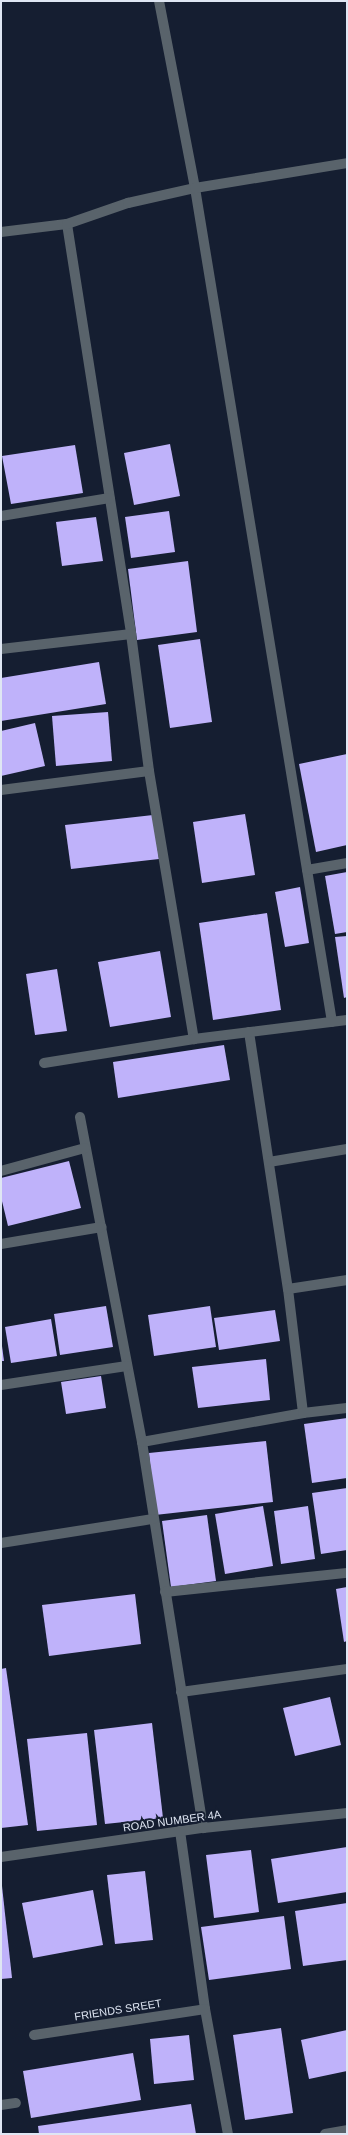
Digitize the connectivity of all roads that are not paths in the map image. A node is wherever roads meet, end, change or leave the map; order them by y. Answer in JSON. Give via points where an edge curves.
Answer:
{"nodes":[{"id":1,"x":159,"y":1,"type":"edge"},
{"id":2,"x":347,"y":163,"type":"edge"},
{"id":3,"x":195,"y":188,"type":"junction"},
{"id":4,"x":67,"y":224,"type":"junction"},
{"id":5,"x":1,"y":232,"type":"edge"},
{"id":6,"x":110,"y":498,"type":"junction"},
{"id":7,"x":1,"y":516,"type":"edge"},
{"id":8,"x":131,"y":634,"type":"junction"},
{"id":9,"x":1,"y":649,"type":"edge"},
{"id":10,"x":149,"y":771,"type":"junction"},
{"id":11,"x":1,"y":790,"type":"edge"},
{"id":12,"x":347,"y":862,"type":"edge"},
{"id":13,"x":307,"y":870,"type":"junction"},
{"id":14,"x":347,"y":1020,"type":"edge"},
{"id":15,"x":332,"y":1022,"type":"junction"},
{"id":16,"x":249,"y":1032,"type":"junction"},
{"id":17,"x":194,"y":1039,"type":"junction"},
{"id":18,"x":44,"y":1063,"type":"dead end"},
{"id":19,"x":80,"y":1117,"type":"dead end"},
{"id":20,"x":85,"y":1148,"type":"junction"},
{"id":21,"x":347,"y":1149,"type":"edge"},
{"id":22,"x":269,"y":1162,"type":"junction"},
{"id":23,"x":1,"y":1171,"type":"edge"},
{"id":24,"x":102,"y":1226,"type":"junction"},
{"id":25,"x":1,"y":1244,"type":"edge"},
{"id":26,"x":347,"y":1280,"type":"edge"},
{"id":27,"x":288,"y":1289,"type":"junction"},
{"id":28,"x":127,"y":1366,"type":"junction"},
{"id":29,"x":1,"y":1385,"type":"edge"},
{"id":30,"x":347,"y":1408,"type":"edge"},
{"id":31,"x":303,"y":1413,"type":"junction"},
{"id":32,"x":142,"y":1442,"type":"junction"},
{"id":33,"x":153,"y":1519,"type":"junction"},
{"id":34,"x":1,"y":1543,"type":"edge"},
{"id":35,"x":347,"y":1573,"type":"edge"},
{"id":36,"x":165,"y":1592,"type":"junction"},
{"id":37,"x":347,"y":1669,"type":"edge"},
{"id":38,"x":181,"y":1692,"type":"junction"},
{"id":39,"x":347,"y":1813,"type":"edge"},
{"id":40,"x":202,"y":1828,"type":"junction"},
{"id":41,"x":180,"y":1831,"type":"junction"},
{"id":42,"x":1,"y":1857,"type":"edge"},
{"id":43,"x":205,"y":2009,"type":"junction"},
{"id":44,"x":34,"y":2035,"type":"dead end"},
{"id":45,"x":16,"y":2103,"type":"dead end"},
{"id":46,"x":1,"y":2105,"type":"edge"},
{"id":47,"x":347,"y":2130,"type":"edge"},
{"id":48,"x":228,"y":2134,"type":"edge"},
{"id":49,"x":325,"y":2134,"type":"edge"}],
"edges":[{"from":1,"to":3,"type":"street"},
{"from":2,"to":3,"type":"street"},
{"from":3,"to":4,"type":"street","via":[[128,202]]},
{"from":3,"to":13,"type":"street"},
{"from":4,"to":5,"type":"street"},
{"from":4,"to":6,"type":"street"},
{"from":6,"to":7,"type":"street"},
{"from":6,"to":8,"type":"street"},
{"from":8,"to":9,"type":"street"},
{"from":8,"to":10,"type":"street"},
{"from":10,"to":11,"type":"street"},
{"from":10,"to":17,"type":"street"},
{"from":12,"to":13,"type":"street"},
{"from":13,"to":15,"type":"street"},
{"from":14,"to":15,"type":"street"},
{"from":15,"to":16,"type":"street"},
{"from":16,"to":17,"type":"street"},
{"from":16,"to":22,"type":"street"},
{"from":17,"to":18,"type":"street"},
{"from":19,"to":20,"type":"street"},
{"from":20,"to":23,"type":"street"},
{"from":20,"to":24,"type":"street"},
{"from":21,"to":22,"type":"street"},
{"from":22,"to":27,"type":"street"},
{"from":24,"to":25,"type":"street"},
{"from":24,"to":28,"type":"street"},
{"from":26,"to":27,"type":"street"},
{"from":27,"to":31,"type":"street"},
{"from":28,"to":29,"type":"street"},
{"from":28,"to":32,"type":"street"},
{"from":30,"to":31,"type":"street"},
{"from":31,"to":32,"type":"street"},
{"from":32,"to":33,"type":"street"},
{"from":33,"to":34,"type":"street"},
{"from":33,"to":36,"type":"street"},
{"from":35,"to":36,"type":"street"},
{"from":36,"to":38,"type":"street"},
{"from":37,"to":38,"type":"street"},
{"from":38,"to":40,"type":"street"},
{"from":39,"to":40,"type":"street","name":"ROAD NUMBER 4A"},
{"from":40,"to":41,"type":"street","name":"ROAD NUMBER 4A"},
{"from":41,"to":42,"type":"street","name":"ROAD NUMBER 4A"},
{"from":41,"to":43,"type":"street"},
{"from":43,"to":44,"type":"street","name":"FRIENDS SREET"},
{"from":43,"to":48,"type":"street"},
{"from":45,"to":46,"type":"street"},
{"from":47,"to":49,"type":"street"}]}
